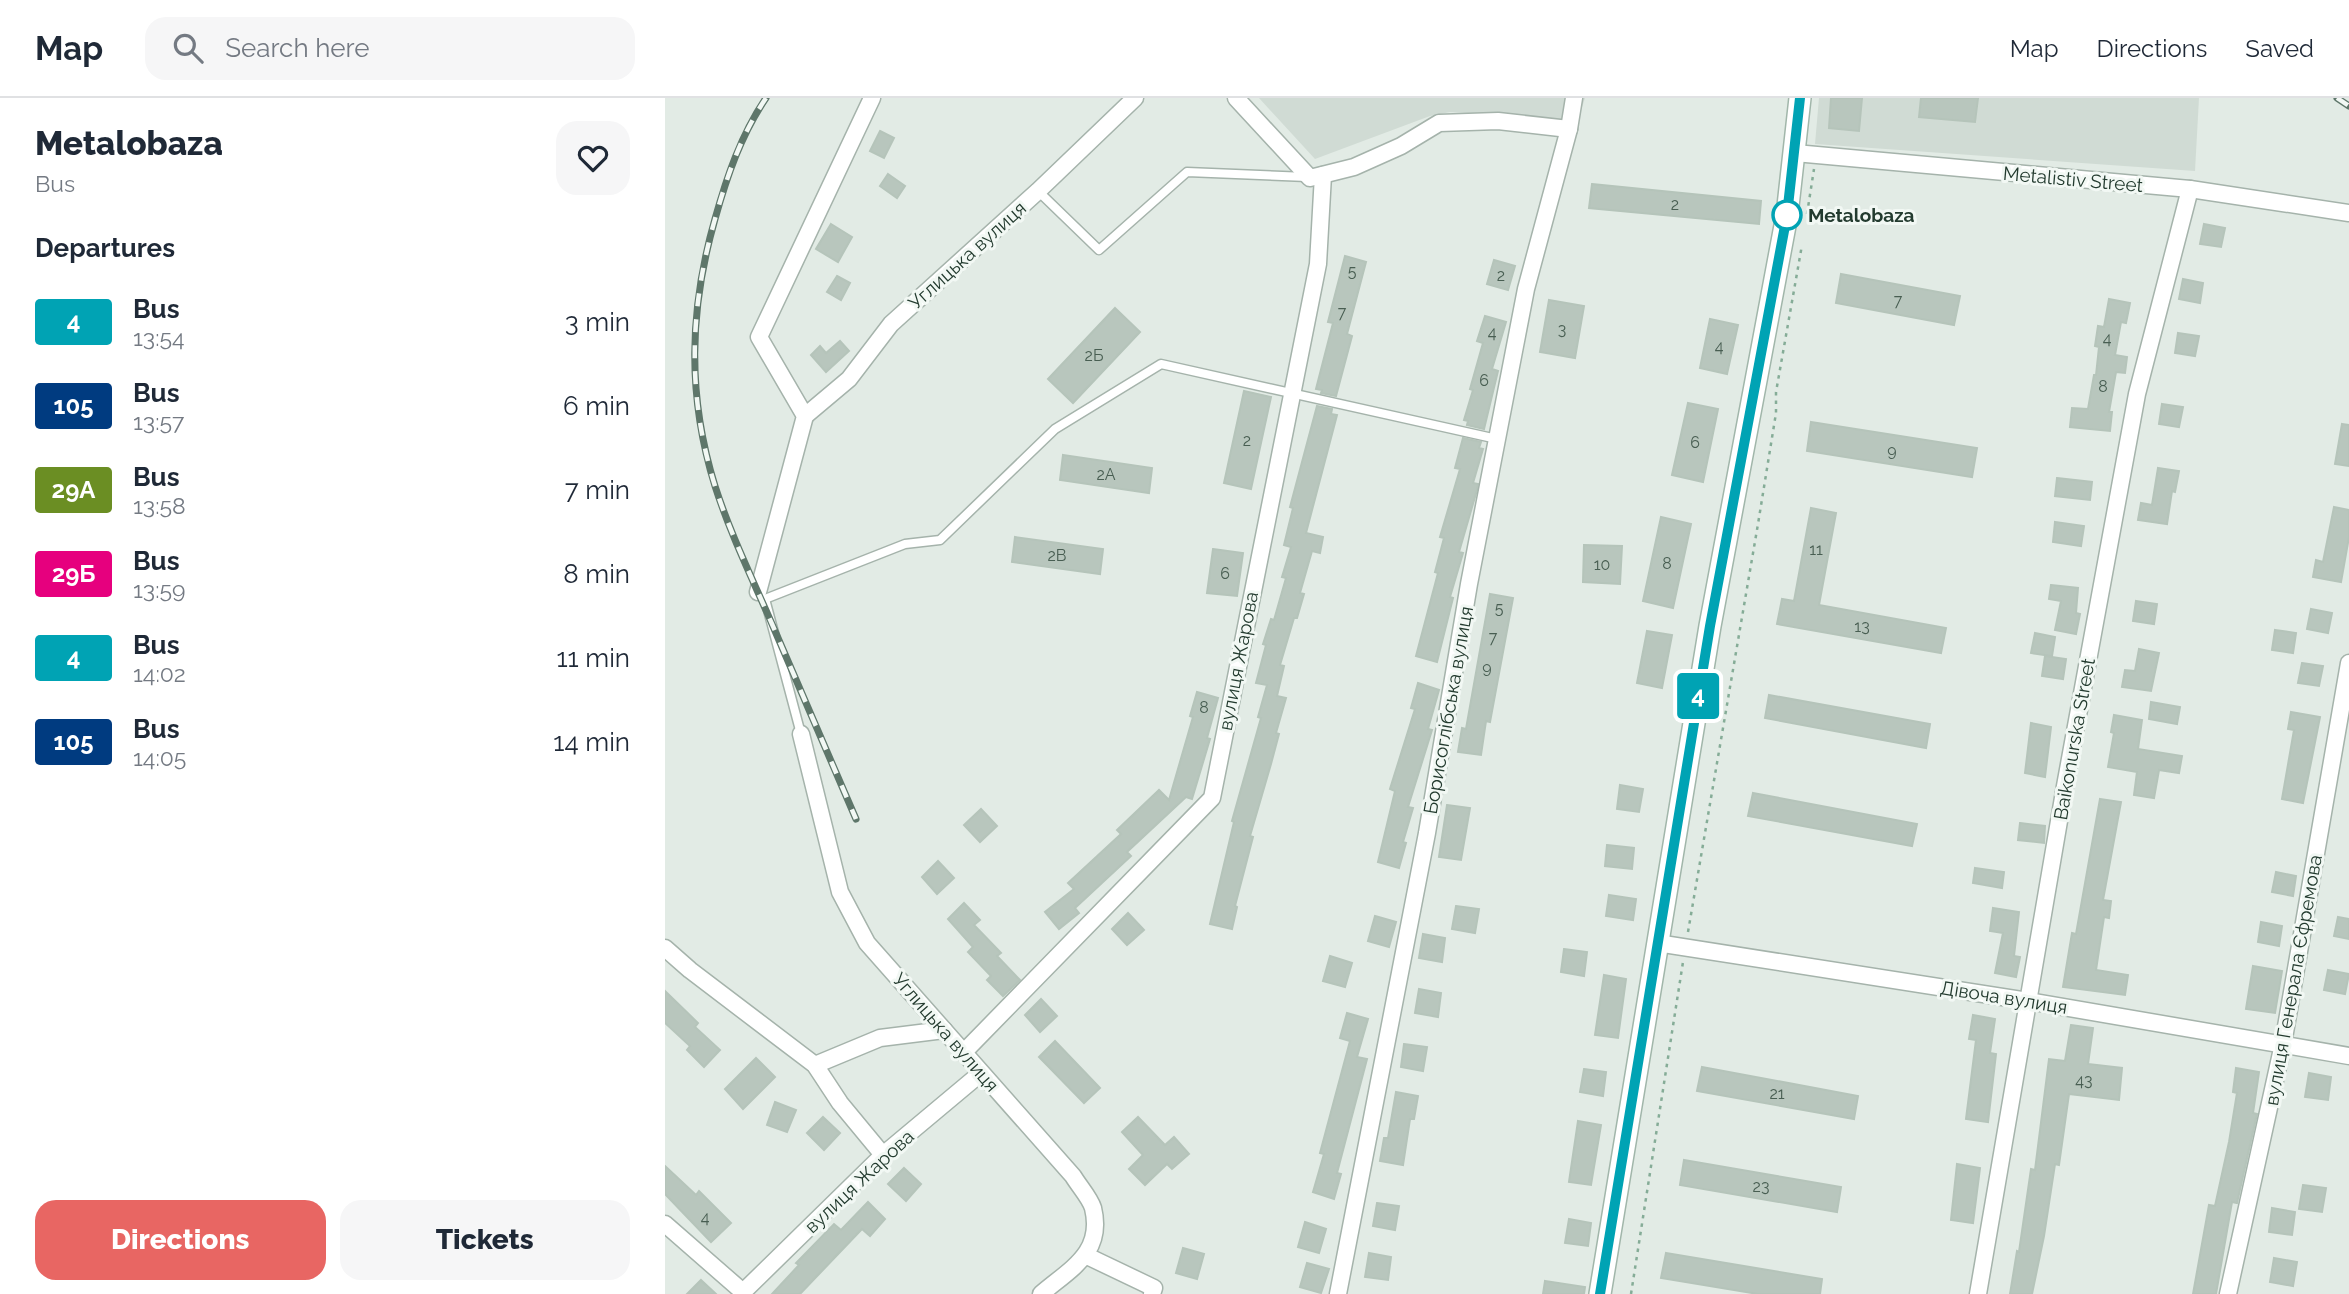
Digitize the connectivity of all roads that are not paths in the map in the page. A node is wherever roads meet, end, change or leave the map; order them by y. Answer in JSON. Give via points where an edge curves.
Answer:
{"nodes":[{"id":1,"x":872,"y":98,"type":"edge"},
{"id":2,"x":1135,"y":98,"type":"edge"},
{"id":3,"x":1237,"y":98,"type":"edge"},
{"id":4,"x":1574,"y":98,"type":"edge"},
{"id":5,"x":1800,"y":98,"type":"edge"},
{"id":6,"x":1569,"y":129,"type":"junction"},
{"id":7,"x":1805,"y":154,"type":"junction"},
{"id":8,"x":1317,"y":176,"type":"junction"},
{"id":9,"x":2190,"y":189,"type":"junction"},
{"id":10,"x":1038,"y":191,"type":"junction"},
{"id":11,"x":2349,"y":213,"type":"edge"},
{"id":12,"x":1292,"y":393,"type":"junction"},
{"id":13,"x":805,"y":416,"type":"junction"},
{"id":14,"x":1497,"y":439,"type":"junction"},
{"id":15,"x":758,"y":592,"type":"dead end"},
{"id":16,"x":2349,"y":663,"type":"edge"},
{"id":17,"x":801,"y":734,"type":"joint"},
{"id":18,"x":1657,"y":943,"type":"junction"},
{"id":19,"x":665,"y":948,"type":"edge"},
{"id":20,"x":2028,"y":1001,"type":"junction"},
{"id":21,"x":944,"y":1030,"type":"junction"},
{"id":22,"x":2283,"y":1044,"type":"junction"},
{"id":23,"x":964,"y":1052,"type":"junction"},
{"id":24,"x":2349,"y":1056,"type":"edge"},
{"id":25,"x":815,"y":1065,"type":"junction"},
{"id":26,"x":981,"y":1073,"type":"junction"},
{"id":27,"x":883,"y":1155,"type":"junction"},
{"id":28,"x":665,"y":1224,"type":"edge"},
{"id":29,"x":1087,"y":1256,"type":"junction"},
{"id":30,"x":742,"y":1293,"type":"edge"},
{"id":31,"x":1041,"y":1294,"type":"edge"},
{"id":32,"x":1152,"y":1294,"type":"edge"},
{"id":33,"x":1338,"y":1294,"type":"edge"},
{"id":34,"x":1600,"y":1294,"type":"edge"},
{"id":35,"x":1978,"y":1294,"type":"edge"},
{"id":36,"x":2228,"y":1294,"type":"edge"}],
"edges":[{"from":1,"to":13,"type":"street","via":[[759,337]]},
{"from":2,"to":10,"type":"street","name":"Углицька вулиця"},
{"from":3,"to":8,"type":"street"},
{"from":4,"to":6,"type":"street","name":"Борисоглібська вулиця"},
{"from":5,"to":7,"type":"main road"},
{"from":6,"to":8,"type":"street","via":[[1498,121],[1439,123],[1354,167]]},
{"from":6,"to":14,"type":"street","name":"Борисоглібська вулиця","via":[[1526,289]]},
{"from":7,"to":9,"type":"street","name":"Metalistiv Street"},
{"from":7,"to":18,"type":"main road","via":[[1787,215],[1712,613]]},
{"from":8,"to":10,"type":"lane","via":[[1187,172],[1099,250]]},
{"from":8,"to":12,"type":"street","name":"вулиця Жарова","via":[[1318,264]]},
{"from":9,"to":11,"type":"street","name":"Metalistiv Street"},
{"from":9,"to":20,"type":"street","name":"Baikonurska Street","via":[[2137,394]]},
{"from":10,"to":13,"type":"street","name":"Углицька вулиця","via":[[891,324],[849,379]]},
{"from":12,"to":14,"type":"lane"},
{"from":12,"to":17,"type":"lane","via":[[1161,364],[1055,429],[940,540],[905,544],[765,599]]},
{"from":12,"to":23,"type":"street","name":"вулиця Жарова","via":[[1212,798]]},
{"from":13,"to":15,"type":"street"},
{"from":14,"to":33,"type":"street","name":"Борисоглібська вулиця"},
{"from":16,"to":22,"type":"street","name":"вулиця Генерала Єфремова"},
{"from":17,"to":21,"type":"street","name":"Углицька вулиця","via":[[840,892],[867,943]]},
{"from":18,"to":20,"type":"street","name":"Дівоча вулиця"},
{"from":18,"to":34,"type":"main road"},
{"from":19,"to":25,"type":"street"},
{"from":20,"to":22,"type":"street","name":"Дівоча вулиця"},
{"from":20,"to":35,"type":"street","name":"Baikonurska Street"},
{"from":21,"to":23,"type":"street","name":"Углицька вулиця"},
{"from":21,"to":25,"type":"street","via":[[880,1038]]},
{"from":22,"to":24,"type":"street","name":"Дівоча вулиця"},
{"from":22,"to":36,"type":"street","name":"вулиця Генерала Єфремова"},
{"from":23,"to":26,"type":"street","name":"Углицька вулиця"},
{"from":25,"to":27,"type":"street"},
{"from":26,"to":27,"type":"street","name":"вулиця Жарова"},
{"from":26,"to":29,"type":"street","name":"Углицька вулиця","via":[[1073,1176],[1093,1207],[1095,1235]]},
{"from":27,"to":30,"type":"street","name":"вулиця Жарова"},
{"from":28,"to":30,"type":"street"},
{"from":29,"to":31,"type":"street"},
{"from":29,"to":32,"type":"street","via":[[1153,1288]]}]}
